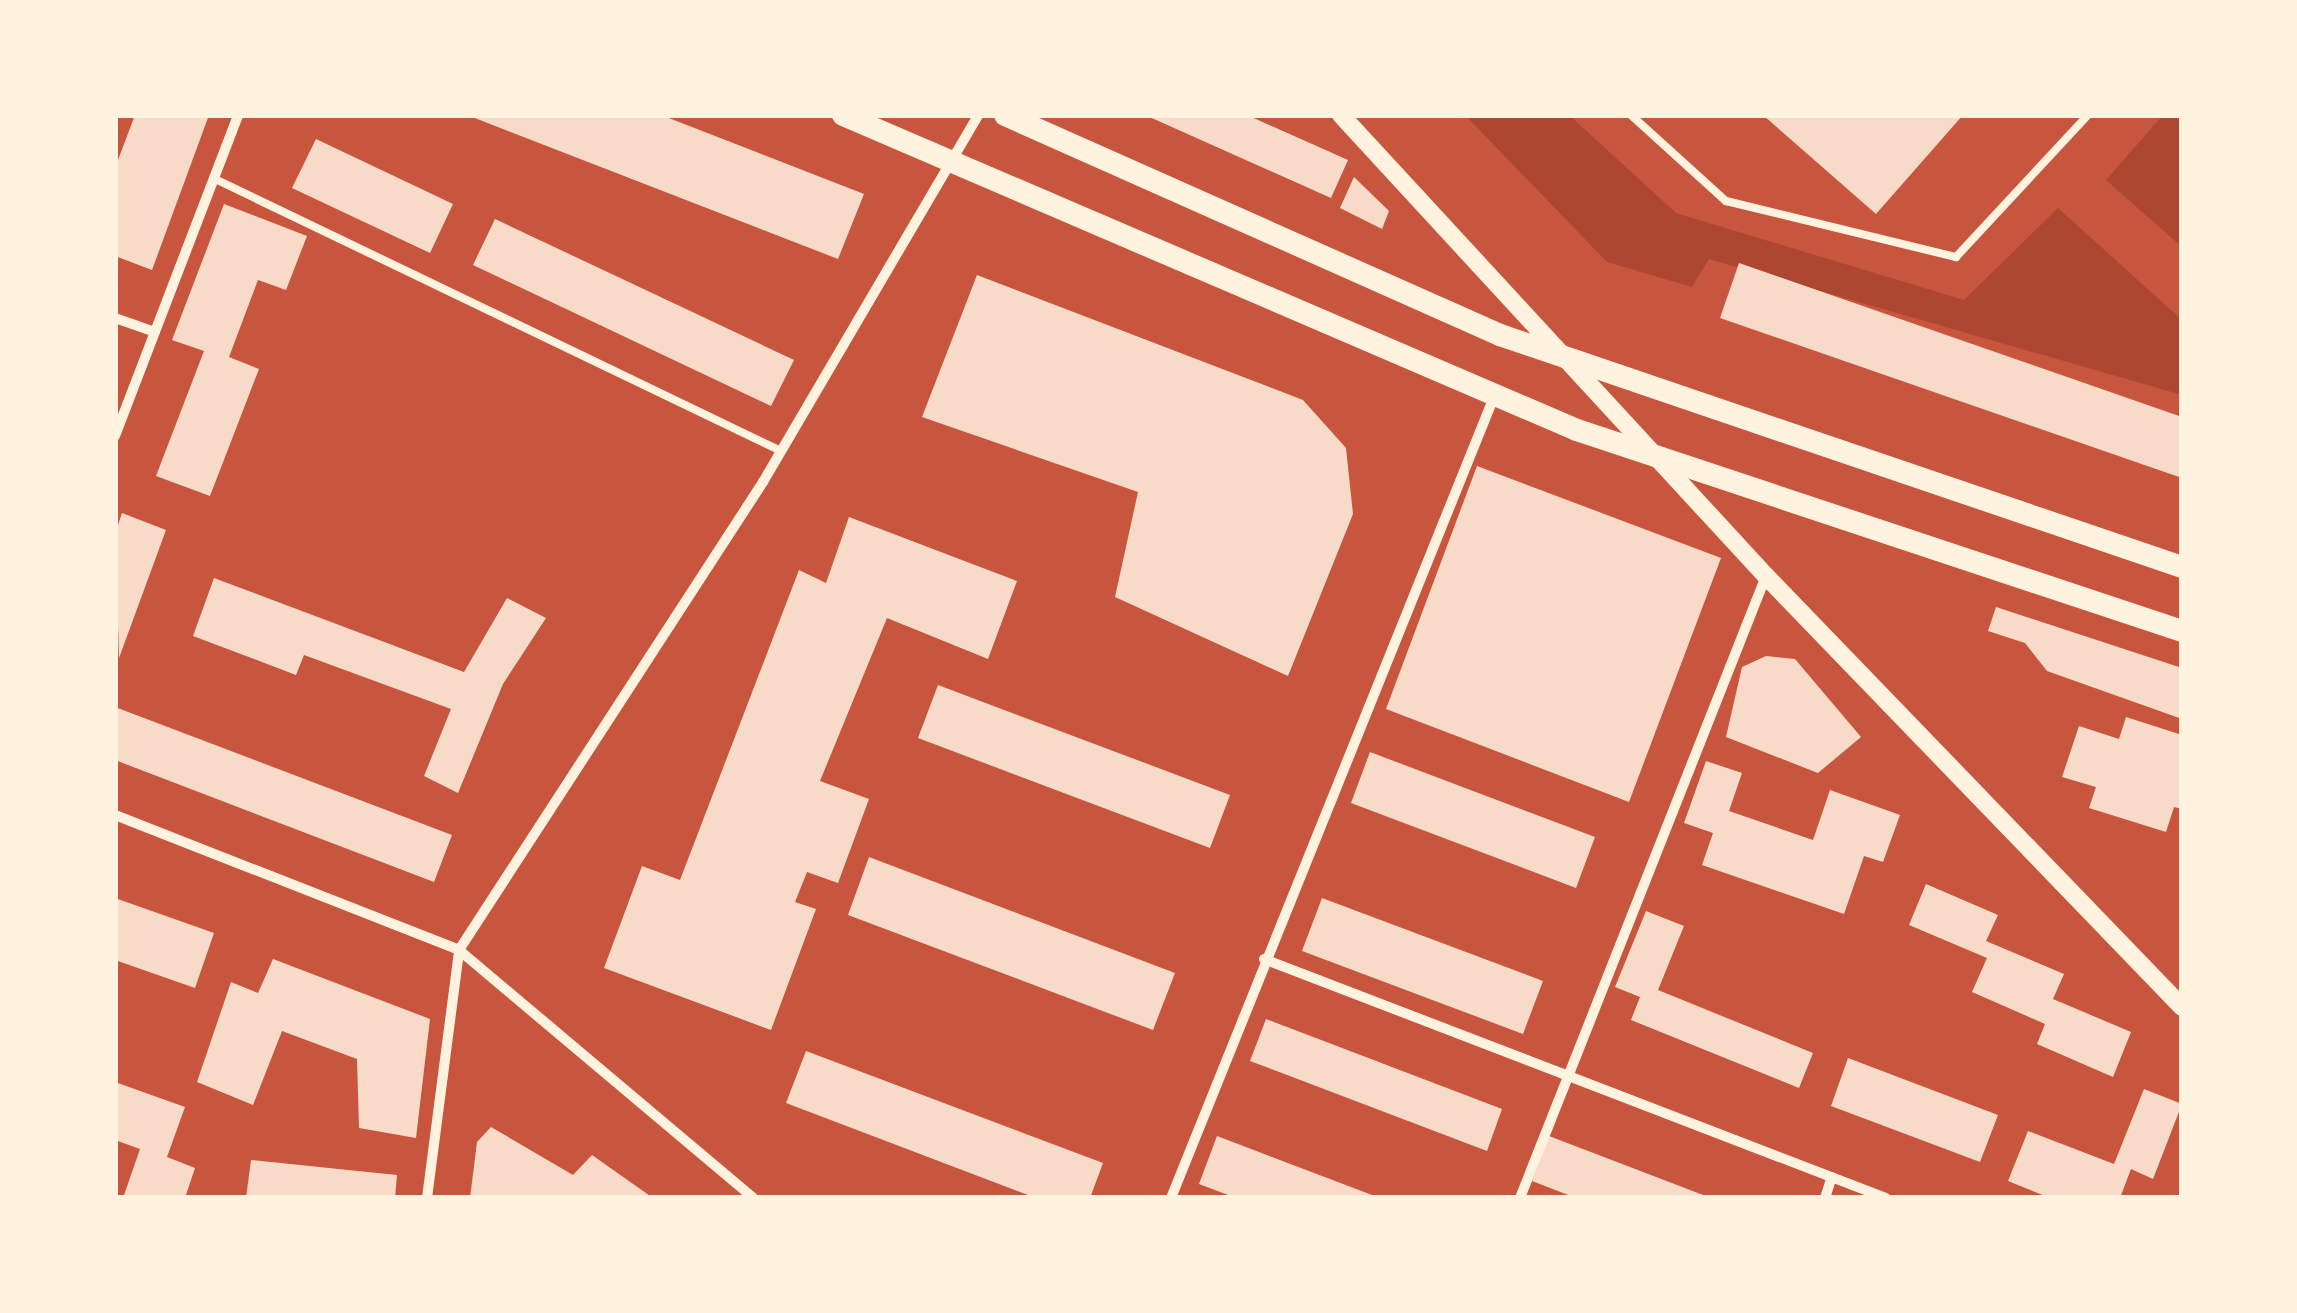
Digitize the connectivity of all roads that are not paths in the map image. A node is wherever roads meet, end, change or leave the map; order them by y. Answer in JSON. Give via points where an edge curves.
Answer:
{"nodes":[{"id":1,"x":238,"y":115,"type":"edge"},
{"id":2,"x":842,"y":115,"type":"edge"},
{"id":3,"x":978,"y":115,"type":"edge"},
{"id":4,"x":1005,"y":115,"type":"edge"},
{"id":5,"x":1341,"y":115,"type":"edge"},
{"id":6,"x":1632,"y":115,"type":"edge"},
{"id":7,"x":2088,"y":115,"type":"edge"},
{"id":8,"x":951,"y":161,"type":"junction"},
{"id":9,"x":213,"y":178,"type":"junction"},
{"id":10,"x":115,"y":318,"type":"edge"},
{"id":11,"x":155,"y":332,"type":"junction"},
{"id":12,"x":1561,"y":358,"type":"junction"},
{"id":13,"x":1494,"y":396,"type":"junction"},
{"id":14,"x":115,"y":436,"type":"edge"},
{"id":15,"x":781,"y":450,"type":"junction"},
{"id":16,"x":1664,"y":458,"type":"junction"},
{"id":17,"x":2182,"y":567,"type":"edge"},
{"id":18,"x":1766,"y":576,"type":"junction"},
{"id":19,"x":2182,"y":631,"type":"edge"},
{"id":20,"x":115,"y":815,"type":"edge"},
{"id":21,"x":459,"y":950,"type":"junction"},
{"id":22,"x":1264,"y":959,"type":"junction"},
{"id":23,"x":2182,"y":1007,"type":"edge"},
{"id":24,"x":1566,"y":1075,"type":"junction"},
{"id":25,"x":1832,"y":1178,"type":"junction"},
{"id":26,"x":426,"y":1198,"type":"edge"},
{"id":27,"x":754,"y":1198,"type":"edge"},
{"id":28,"x":1171,"y":1198,"type":"edge"},
{"id":29,"x":1520,"y":1198,"type":"edge"},
{"id":30,"x":1824,"y":1198,"type":"edge"},
{"id":31,"x":1886,"y":1198,"type":"edge"}],
"edges":[{"from":1,"to":9,"type":"street"},
{"from":2,"to":8,"type":"main road"},
{"from":3,"to":8,"type":"street"},
{"from":4,"to":12,"type":"main road"},
{"from":5,"to":12,"type":"street"},
{"from":6,"to":7,"type":"lane","via":[[1726,200],[1956,257]]},
{"from":8,"to":13,"type":"main road"},
{"from":8,"to":15,"type":"street"},
{"from":9,"to":11,"type":"street"},
{"from":9,"to":15,"type":"lane"},
{"from":10,"to":11,"type":"street"},
{"from":11,"to":14,"type":"street"},
{"from":12,"to":16,"type":"street"},
{"from":12,"to":17,"type":"main road"},
{"from":13,"to":16,"type":"main road"},
{"from":13,"to":22,"type":"street"},
{"from":15,"to":21,"type":"street"},
{"from":16,"to":18,"type":"street"},
{"from":16,"to":19,"type":"main road"},
{"from":18,"to":23,"type":"street"},
{"from":18,"to":24,"type":"street"},
{"from":20,"to":21,"type":"street"},
{"from":21,"to":26,"type":"street"},
{"from":21,"to":27,"type":"street"},
{"from":22,"to":24,"type":"street"},
{"from":22,"to":28,"type":"street"},
{"from":24,"to":25,"type":"street"},
{"from":24,"to":29,"type":"street"},
{"from":25,"to":30,"type":"street"},
{"from":25,"to":31,"type":"street"}]}
